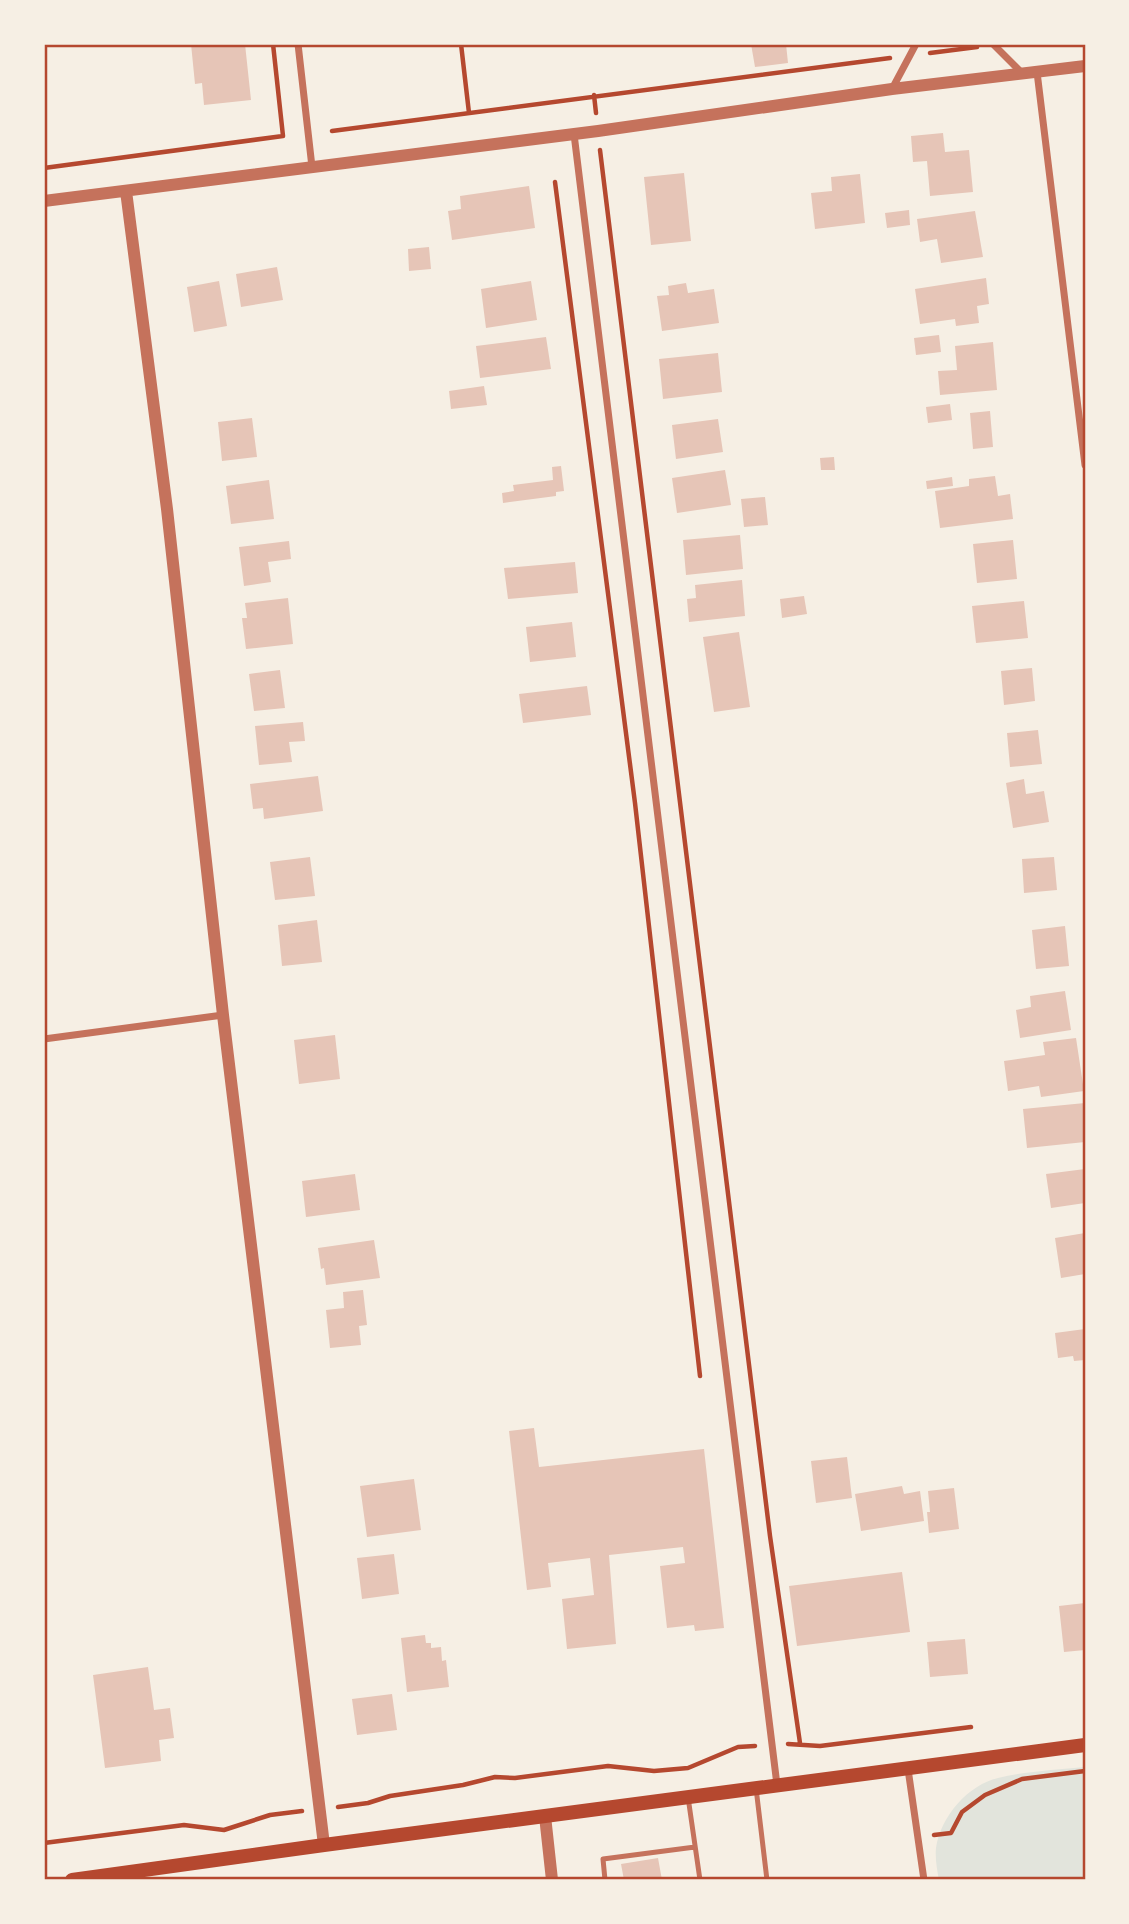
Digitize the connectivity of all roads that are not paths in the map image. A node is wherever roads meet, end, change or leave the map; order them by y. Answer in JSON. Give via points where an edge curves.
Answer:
{"nodes":[{"id":1,"x":298,"y":44,"type":"edge"},
{"id":2,"x":916,"y":44,"type":"edge"},
{"id":3,"x":994,"y":45,"type":"edge"},
{"id":4,"x":1085,"y":66,"type":"edge"},
{"id":5,"x":1030,"y":74,"type":"junction"},
{"id":6,"x":892,"y":89,"type":"junction"},
{"id":7,"x":574,"y":134,"type":"junction"},
{"id":8,"x":312,"y":167,"type":"junction"},
{"id":9,"x":126,"y":191,"type":"junction"},
{"id":10,"x":44,"y":201,"type":"edge"},
{"id":11,"x":1085,"y":465,"type":"edge"},
{"id":12,"x":223,"y":1014,"type":"junction"},
{"id":13,"x":44,"y":1039,"type":"edge"},
{"id":14,"x":1085,"y":1745,"type":"edge"},
{"id":15,"x":908,"y":1768,"type":"junction"},
{"id":16,"x":777,"y":1785,"type":"junction"},
{"id":17,"x":756,"y":1788,"type":"junction"},
{"id":18,"x":688,"y":1797,"type":"junction"},
{"id":19,"x":545,"y":1816,"type":"junction"},
{"id":20,"x":324,"y":1845,"type":"junction"},
{"id":21,"x":695,"y":1847,"type":"junction"},
{"id":22,"x":74,"y":1880,"type":"edge"},
{"id":23,"x":552,"y":1880,"type":"edge"},
{"id":24,"x":605,"y":1880,"type":"edge"},
{"id":25,"x":700,"y":1880,"type":"edge"},
{"id":26,"x":767,"y":1880,"type":"edge"},
{"id":27,"x":924,"y":1880,"type":"edge"}],
"edges":[{"from":1,"to":8,"type":"street"},
{"from":2,"to":6,"type":"street"},
{"from":3,"to":5,"type":"street"},
{"from":4,"to":5,"type":"street"},
{"from":5,"to":6,"type":"street"},
{"from":5,"to":11,"type":"street"},
{"from":6,"to":7,"type":"street"},
{"from":7,"to":8,"type":"street"},
{"from":7,"to":16,"type":"street"},
{"from":8,"to":9,"type":"street"},
{"from":9,"to":10,"type":"street"},
{"from":9,"to":12,"type":"street"},
{"from":12,"to":13,"type":"street"},
{"from":12,"to":20,"type":"street"},
{"from":14,"to":15,"type":"main road"},
{"from":15,"to":16,"type":"main road"},
{"from":15,"to":27,"type":"street"},
{"from":16,"to":17,"type":"main road"},
{"from":17,"to":18,"type":"main road"},
{"from":17,"to":26,"type":"lane"},
{"from":18,"to":19,"type":"main road"},
{"from":18,"to":21,"type":"lane"},
{"from":19,"to":20,"type":"main road"},
{"from":19,"to":23,"type":"street"},
{"from":20,"to":22,"type":"main road"},
{"from":21,"to":24,"type":"lane","via":[[603,1860]]},
{"from":21,"to":25,"type":"lane"}]}
